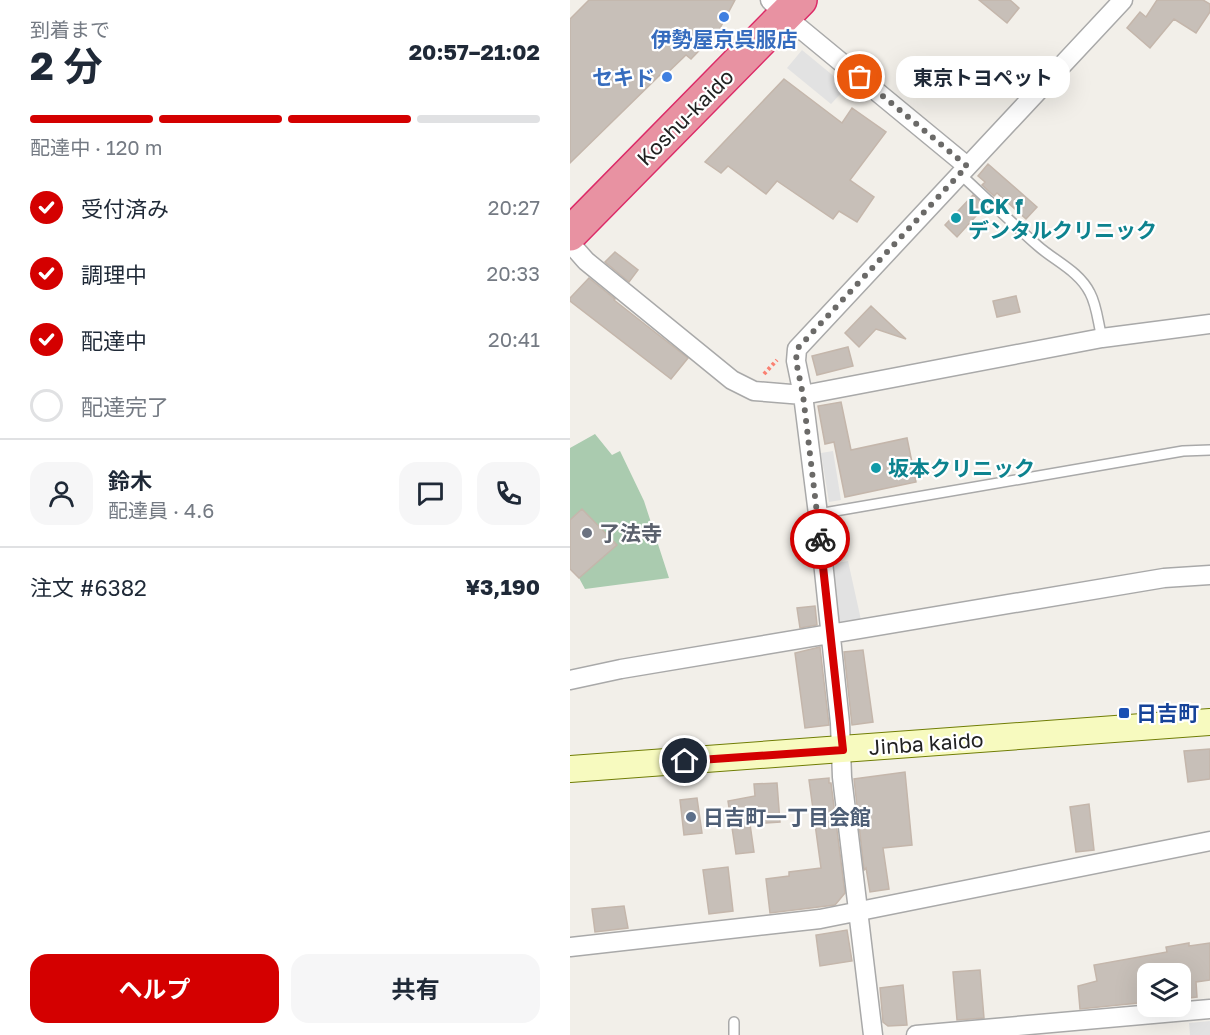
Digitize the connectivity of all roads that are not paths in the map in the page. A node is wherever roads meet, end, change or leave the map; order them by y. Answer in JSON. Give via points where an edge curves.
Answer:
{"nodes":[{"id":1,"x":1123,"y":0,"type":"edge"},
{"id":2,"x":785,"y":5,"type":"edge"},
{"id":3,"x":963,"y":170,"type":"junction"},
{"id":4,"x":570,"y":234,"type":"edge"},
{"id":5,"x":570,"y":243,"type":"edge"},
{"id":6,"x":1210,"y":324,"type":"edge"},
{"id":7,"x":1101,"y":338,"type":"junction"},
{"id":8,"x":803,"y":395,"type":"junction"},
{"id":9,"x":1210,"y":450,"type":"edge"},
{"id":10,"x":818,"y":514,"type":"junction"},
{"id":11,"x":1210,"y":575,"type":"edge"},
{"id":12,"x":830,"y":634,"type":"junction"},
{"id":13,"x":570,"y":680,"type":"edge"},
{"id":14,"x":1210,"y":722,"type":"edge"},
{"id":15,"x":843,"y":750,"type":"junction"},
{"id":16,"x":570,"y":769,"type":"edge"},
{"id":17,"x":1210,"y":841,"type":"edge"},
{"id":18,"x":858,"y":911,"type":"junction"},
{"id":19,"x":570,"y":947,"type":"edge"},
{"id":20,"x":1210,"y":1009,"type":"edge"},
{"id":21,"x":734,"y":1022,"type":"dead end"},
{"id":22,"x":734,"y":1035,"type":"edge"},
{"id":23,"x":873,"y":1035,"type":"edge"},
{"id":24,"x":916,"y":1035,"type":"edge"}],
"edges":[{"from":1,"to":3,"type":"street"},
{"from":2,"to":3,"type":"street"},
{"from":2,"to":4,"type":"highway","name":"Koshu-kaido"},
{"from":3,"to":7,"type":"lane","via":[[1041,249],[1080,279],[1092,298]]},
{"from":3,"to":8,"type":"street","via":[[797,349]]},
{"from":5,"to":8,"type":"street","via":[[586,261],[732,380],[754,392]]},
{"from":6,"to":7,"type":"street"},
{"from":7,"to":8,"type":"street"},
{"from":8,"to":10,"type":"street"},
{"from":9,"to":10,"type":"lane","via":[[1183,451]]},
{"from":10,"to":12,"type":"street"},
{"from":11,"to":12,"type":"street","via":[[1164,578]]},
{"from":12,"to":13,"type":"street"},
{"from":12,"to":15,"type":"street"},
{"from":14,"to":15,"type":"main road","name":"Jinba kaido"},
{"from":15,"to":16,"type":"main road","name":"Jinba kaido"},
{"from":15,"to":18,"type":"street","via":[[842,777]]},
{"from":17,"to":18,"type":"street"},
{"from":18,"to":19,"type":"street","via":[[819,919]]},
{"from":18,"to":23,"type":"street"},
{"from":20,"to":24,"type":"street"},
{"from":21,"to":22,"type":"lane"}]}
